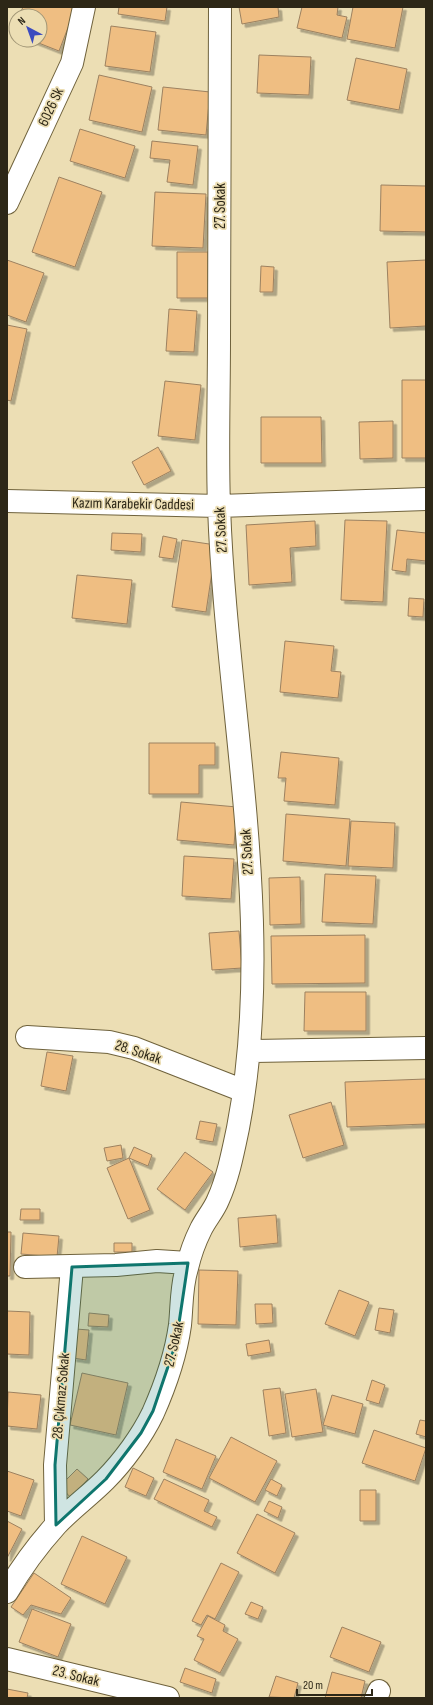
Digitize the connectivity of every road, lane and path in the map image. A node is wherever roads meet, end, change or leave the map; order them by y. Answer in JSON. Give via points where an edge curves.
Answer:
{"nodes":[{"id":1,"x":84,"y":7,"type":"edge"},
{"id":2,"x":220,"y":7,"type":"edge"},
{"id":3,"x":7,"y":203,"type":"edge"},
{"id":4,"x":426,"y":498,"type":"edge"},
{"id":5,"x":7,"y":501,"type":"edge"},
{"id":6,"x":219,"y":506,"type":"junction"},
{"id":7,"x":27,"y":1037,"type":"dead end"},
{"id":8,"x":426,"y":1048,"type":"edge"},
{"id":9,"x":249,"y":1051,"type":"junction"},
{"id":10,"x":244,"y":1091,"type":"junction"},
{"id":11,"x":188,"y":1263,"type":"junction"},
{"id":12,"x":25,"y":1267,"type":"dead end"},
{"id":13,"x":72,"y":1267,"type":"junction"},
{"id":14,"x":56,"y":1525,"type":"junction"},
{"id":15,"x":7,"y":1592,"type":"edge"},
{"id":16,"x":7,"y":1659,"type":"edge"},
{"id":17,"x":168,"y":1698,"type":"edge"}],
"edges":[{"from":1,"to":3,"type":"street","name":"6026 Sk","via":[[72,63]]},
{"from":2,"to":6,"type":"street","name":"27. Sokak"},
{"from":4,"to":6,"type":"street","name":"Kazım Karabekir Caddesi"},
{"from":5,"to":6,"type":"street","name":"Kazım Karabekir Caddesi"},
{"from":6,"to":9,"type":"street","name":"27. Sokak","via":[[230,669],[246,826],[252,940]]},
{"from":7,"to":10,"type":"street","name":"28. Sokak","via":[[109,1042],[134,1048]]},
{"from":8,"to":9,"type":"street"},
{"from":9,"to":10,"type":"street","name":"27. Sokak"},
{"from":10,"to":11,"type":"street","name":"27. Sokak","via":[[226,1177],[217,1203],[202,1229]]},
{"from":11,"to":13,"type":"street","via":[[157,1262]]},
{"from":11,"to":14,"type":"street","name":"27. Sokak","via":[[182,1285],[180,1327],[153,1411],[141,1433],[106,1479]]},
{"from":12,"to":13,"type":"street"},
{"from":13,"to":14,"type":"street","name":"28. Çıkmaz Sokak","via":[[55,1465]]},
{"from":14,"to":15,"type":"street","name":"27. Sokak","via":[[23,1564]]},
{"from":16,"to":17,"type":"street","name":"23. Sokak"}]}
